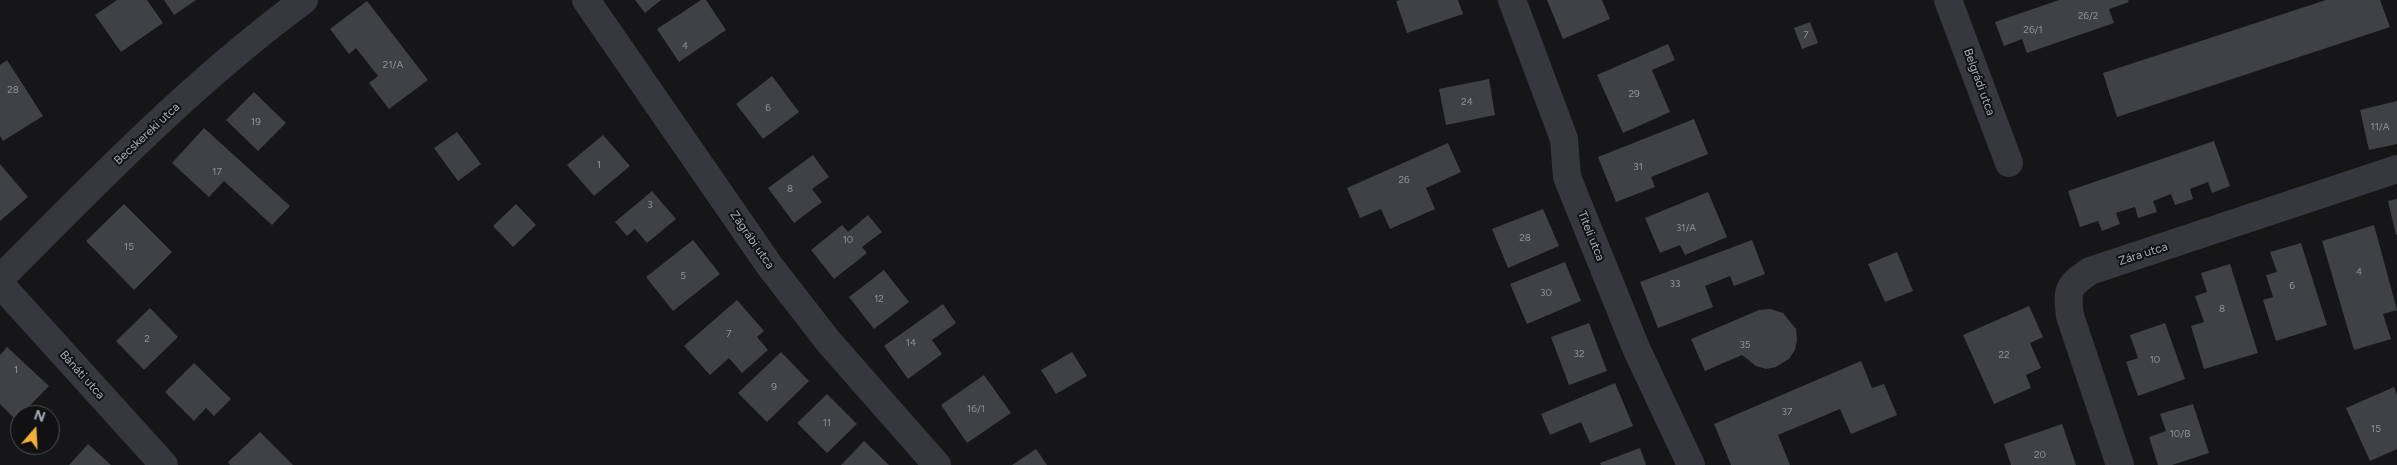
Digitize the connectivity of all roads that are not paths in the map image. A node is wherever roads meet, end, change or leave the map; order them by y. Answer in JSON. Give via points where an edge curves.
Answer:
{"nodes":[{"id":1,"x":304,"y":0,"type":"edge"},
{"id":2,"x":586,"y":0,"type":"edge"},
{"id":3,"x":1512,"y":0,"type":"edge"},
{"id":4,"x":1948,"y":0,"type":"edge"},
{"id":5,"x":2009,"y":163,"type":"dead end"},
{"id":6,"x":2397,"y":169,"type":"edge"},
{"id":7,"x":0,"y":279,"type":"edge"},
{"id":8,"x":0,"y":284,"type":"edge"},
{"id":9,"x":164,"y":465,"type":"edge"},
{"id":10,"x":938,"y":465,"type":"edge"},
{"id":11,"x":1691,"y":465,"type":"edge"},
{"id":12,"x":2120,"y":465,"type":"edge"}],
"edges":[{"from":1,"to":7,"type":"street","name":"Becskereki utca","via":[[135,143]]},
{"from":2,"to":10,"type":"street","name":"Zágrábi utca","via":[[769,265],[828,340]]},
{"from":3,"to":11,"type":"street","name":"Titeli utca","via":[[1564,139],[1567,177],[1636,348]]},
{"from":4,"to":5,"type":"street","name":"Belgrádi utca"},
{"from":6,"to":12,"type":"street","name":"Zára utca","via":[[2090,271],[2073,283],[2068,297],[2070,316]]},
{"from":8,"to":9,"type":"street","name":"Bánáti utca"}]}
